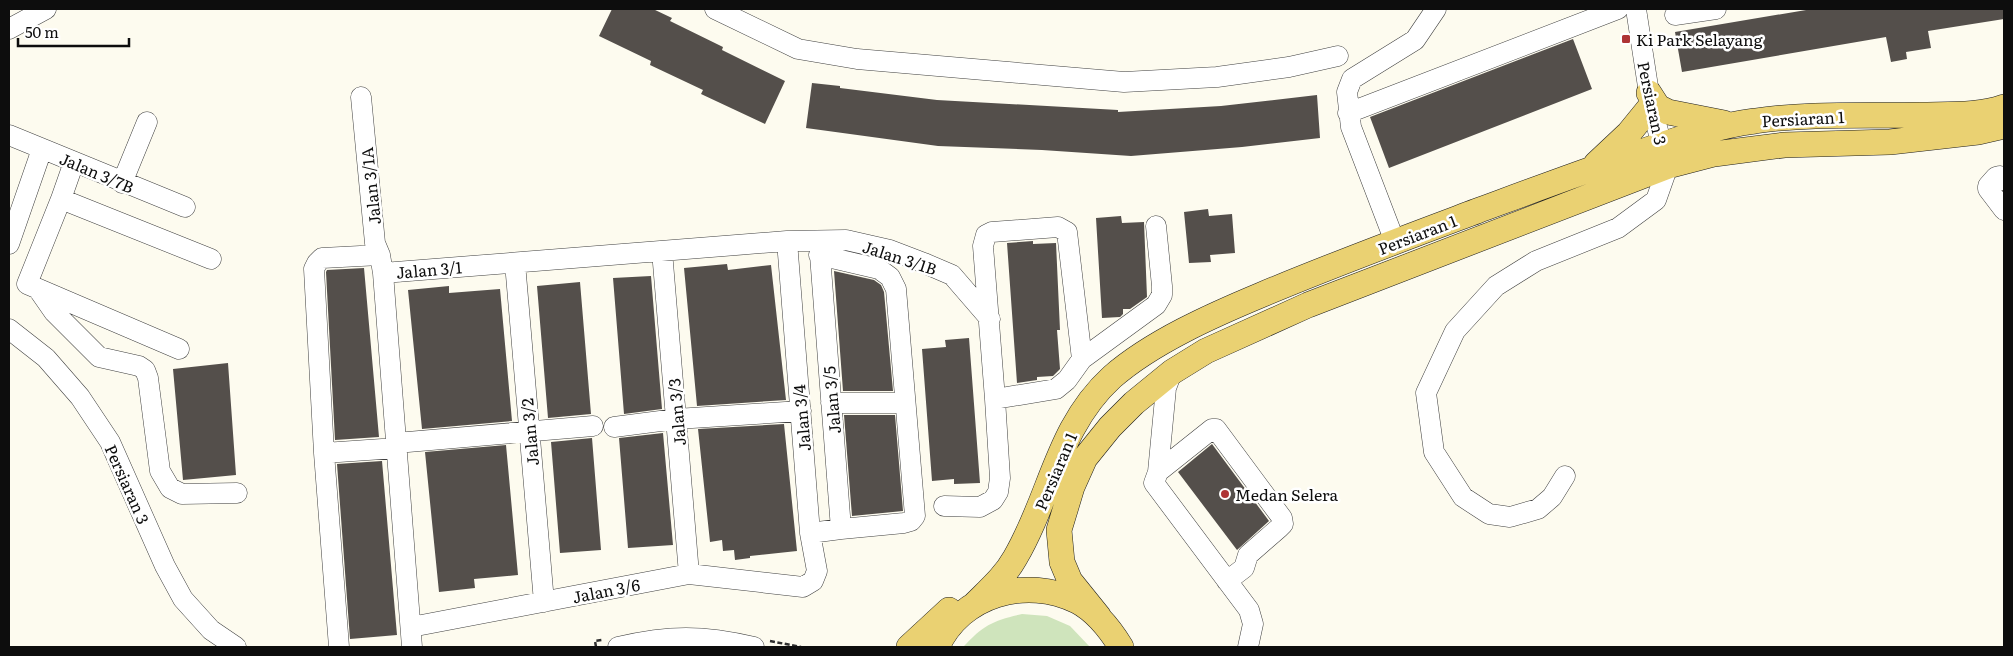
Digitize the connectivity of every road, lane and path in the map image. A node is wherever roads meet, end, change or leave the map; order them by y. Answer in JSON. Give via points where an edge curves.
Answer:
{"nodes":[{"id":1,"x":46,"y":9,"type":"edge"},
{"id":2,"x":715,"y":9,"type":"edge"},
{"id":3,"x":1436,"y":9,"type":"edge"},
{"id":4,"x":1618,"y":9,"type":"edge"},
{"id":5,"x":1636,"y":9,"type":"edge"},
{"id":6,"x":1716,"y":9,"type":"edge"},
{"id":7,"x":1675,"y":15,"type":"dead end"},
{"id":8,"x":9,"y":28,"type":"edge"},
{"id":9,"x":1338,"y":56,"type":"dead end"},
{"id":10,"x":361,"y":97,"type":"dead end"},
{"id":11,"x":1650,"y":99,"type":"junction"},
{"id":12,"x":2004,"y":107,"type":"edge"},
{"id":13,"x":1348,"y":113,"type":"junction"},
{"id":14,"x":147,"y":122,"type":"dead end"},
{"id":15,"x":1733,"y":125,"type":"junction"},
{"id":16,"x":2004,"y":126,"type":"edge"},
{"id":17,"x":1978,"y":132,"type":"junction"},
{"id":18,"x":9,"y":136,"type":"edge"},
{"id":19,"x":2004,"y":141,"type":"edge"},
{"id":20,"x":42,"y":148,"type":"junction"},
{"id":21,"x":1664,"y":156,"type":"junction"},
{"id":22,"x":74,"y":162,"type":"junction"},
{"id":23,"x":1591,"y":169,"type":"junction"},
{"id":24,"x":2004,"y":180,"type":"edge"},
{"id":25,"x":122,"y":183,"type":"junction"},
{"id":26,"x":61,"y":199,"type":"junction"},
{"id":27,"x":185,"y":207,"type":"dead end"},
{"id":28,"x":2004,"y":210,"type":"edge"},
{"id":29,"x":1156,"y":226,"type":"dead end"},
{"id":30,"x":787,"y":241,"type":"junction"},
{"id":31,"x":1395,"y":242,"type":"junction"},
{"id":32,"x":9,"y":244,"type":"edge"},
{"id":33,"x":819,"y":248,"type":"junction"},
{"id":34,"x":662,"y":251,"type":"junction"},
{"id":35,"x":211,"y":259,"type":"dead end"},
{"id":36,"x":515,"y":263,"type":"junction"},
{"id":37,"x":381,"y":264,"type":"junction"},
{"id":38,"x":38,"y":289,"type":"junction"},
{"id":39,"x":990,"y":319,"type":"junction"},
{"id":40,"x":9,"y":329,"type":"edge"},
{"id":41,"x":179,"y":349,"type":"dead end"},
{"id":42,"x":1082,"y":359,"type":"junction"},
{"id":43,"x":1172,"y":372,"type":"junction"},
{"id":44,"x":995,"y":399,"type":"junction"},
{"id":45,"x":831,"y":403,"type":"junction"},
{"id":46,"x":905,"y":403,"type":"junction"},
{"id":47,"x":801,"y":411,"type":"junction"},
{"id":48,"x":676,"y":419,"type":"junction"},
{"id":49,"x":592,"y":426,"type":"dead end"},
{"id":50,"x":614,"y":427,"type":"dead end"},
{"id":51,"x":529,"y":432,"type":"junction"},
{"id":52,"x":396,"y":446,"type":"junction"},
{"id":53,"x":324,"y":453,"type":"junction"},
{"id":54,"x":1157,"y":475,"type":"junction"},
{"id":55,"x":1564,"y":476,"type":"dead end"},
{"id":56,"x":237,"y":493,"type":"dead end"},
{"id":57,"x":944,"y":506,"type":"dead end"},
{"id":58,"x":842,"y":528,"type":"junction"},
{"id":59,"x":1059,"y":530,"type":"junction"},
{"id":60,"x":810,"y":533,"type":"junction"},
{"id":61,"x":1027,"y":536,"type":"junction"},
{"id":62,"x":689,"y":574,"type":"junction"},
{"id":63,"x":1227,"y":581,"type":"junction"},
{"id":64,"x":803,"y":587,"type":"joint"},
{"id":65,"x":544,"y":602,"type":"junction"},
{"id":66,"x":975,"y":604,"type":"junction"},
{"id":67,"x":1100,"y":617,"type":"junction"},
{"id":68,"x":411,"y":637,"type":"edge"},
{"id":69,"x":936,"y":644,"type":"edge"},
{"id":70,"x":236,"y":647,"type":"edge"},
{"id":71,"x":339,"y":647,"type":"edge"},
{"id":72,"x":618,"y":647,"type":"edge"},
{"id":73,"x":754,"y":647,"type":"edge"},
{"id":74,"x":909,"y":647,"type":"edge"},
{"id":75,"x":1121,"y":647,"type":"edge"},
{"id":76,"x":1132,"y":647,"type":"edge"},
{"id":77,"x":1248,"y":647,"type":"edge"}],
"edges":[{"from":1,"to":8,"type":"street"},
{"from":2,"to":9,"type":"street","via":[[798,49],[849,58],[1124,82],[1217,76],[1289,67]]},
{"from":3,"to":13,"type":"street","via":[[1415,40],[1352,79],[1347,92]]},
{"from":4,"to":13,"type":"street"},
{"from":5,"to":11,"type":"street","name":"Persiaran 3"},
{"from":6,"to":7,"type":"street"},
{"from":10,"to":37,"type":"street","name":"Jalan 3/1A","via":[[375,243]]},
{"from":11,"to":15,"type":"main road","via":[[1668,112]]},
{"from":11,"to":21,"type":"street","name":"Persiaran 3"},
{"from":11,"to":23,"type":"main road","via":[[1629,133]]},
{"from":12,"to":15,"type":"main road","name":"Persiaran 1","via":[[1945,114],[1817,116]]},
{"from":13,"to":31,"type":"street"},
{"from":14,"to":25,"type":"street"},
{"from":15,"to":21,"type":"main road","name":"Persiaran 1","via":[[1715,128]]},
{"from":16,"to":17,"type":"main road","name":"Persiaran 1"},
{"from":17,"to":19,"type":"street"},
{"from":17,"to":21,"type":"main road","name":"Persiaran 1","via":[[1890,142],[1784,145],[1714,154]]},
{"from":18,"to":20,"type":"street","name":"Jalan 3/7B"},
{"from":20,"to":22,"type":"street","name":"Jalan 3/7B"},
{"from":20,"to":32,"type":"street"},
{"from":21,"to":23,"type":"main road","name":"Persiaran 1"},
{"from":21,"to":43,"type":"main road","name":"Persiaran 1","via":[[1308,305],[1206,351]]},
{"from":21,"to":55,"type":"street","via":[[1656,200],[1618,228],[1536,261],[1496,286],[1455,331],[1426,393],[1434,452],[1463,497],[1489,514],[1510,518],[1538,509],[1552,497]]},
{"from":22,"to":25,"type":"street","name":"Jalan 3/7B"},
{"from":22,"to":26,"type":"street"},
{"from":23,"to":31,"type":"main road","name":"Persiaran 1"},
{"from":24,"to":28,"type":"street","via":[[1996,177],[1988,190]]},
{"from":25,"to":27,"type":"street","name":"Jalan 3/7B"},
{"from":26,"to":35,"type":"street"},
{"from":26,"to":38,"type":"street","via":[[27,284]]},
{"from":29,"to":42,"type":"street","via":[[1162,295],[1156,305]]},
{"from":30,"to":33,"type":"street","name":"Jalan 3/1"},
{"from":30,"to":34,"type":"street","name":"Jalan 3/1"},
{"from":30,"to":47,"type":"street","name":"Jalan 3/4"},
{"from":31,"to":61,"type":"main road","name":"Persiaran 1","via":[[1192,326],[1113,376],[1090,401],[1063,445]]},
{"from":33,"to":39,"type":"street","name":"Jalan 3/1B","via":[[846,240],[890,250],[952,275]]},
{"from":33,"to":45,"type":"street","name":"Jalan 3/5"},
{"from":33,"to":46,"type":"street","via":[[879,269],[890,277],[896,289]]},
{"from":34,"to":36,"type":"street","name":"Jalan 3/1"},
{"from":34,"to":48,"type":"street","name":"Jalan 3/3"},
{"from":36,"to":37,"type":"street","name":"Jalan 3/1"},
{"from":36,"to":51,"type":"street","name":"Jalan 3/2"},
{"from":37,"to":52,"type":"street","name":"Jalan 3/1"},
{"from":37,"to":53,"type":"street","via":[[322,258],[314,270]]},
{"from":38,"to":41,"type":"street"},
{"from":38,"to":56,"type":"street","via":[[54,312],[99,357],[145,370],[160,471],[170,488],[182,494]]},
{"from":39,"to":42,"type":"street","via":[[983,246],[986,235],[1062,228],[1069,238]]},
{"from":39,"to":44,"type":"street"},
{"from":40,"to":70,"type":"street","name":"Persiaran 3","via":[[46,358],[80,397],[110,442],[183,599],[211,630]]},
{"from":42,"to":44,"type":"street","via":[[1056,389]]},
{"from":43,"to":54,"type":"street","via":[[1166,388]]},
{"from":43,"to":59,"type":"main road","name":"Persiaran 1","via":[[1122,414],[1086,458],[1072,487]]},
{"from":44,"to":57,"type":"street","via":[[998,492],[993,500],[980,507]]},
{"from":45,"to":46,"type":"street"},
{"from":45,"to":58,"type":"street","name":"Jalan 3/5"},
{"from":46,"to":58,"type":"street","via":[[915,516],[904,524]]},
{"from":47,"to":48,"type":"street"},
{"from":47,"to":60,"type":"street","name":"Jalan 3/4"},
{"from":48,"to":50,"type":"street"},
{"from":48,"to":62,"type":"street","name":"Jalan 3/3"},
{"from":49,"to":51,"type":"street"},
{"from":51,"to":52,"type":"street"},
{"from":51,"to":65,"type":"street","name":"Jalan 3/2"},
{"from":52,"to":53,"type":"street"},
{"from":52,"to":68,"type":"street","name":"Jalan 3/1"},
{"from":53,"to":71,"type":"street"},
{"from":54,"to":63,"type":"street","via":[[1154,483]]},
{"from":54,"to":63,"type":"street","via":[[1216,428],[1282,518],[1283,524],[1248,555],[1244,568]]},
{"from":58,"to":60,"type":"street"},
{"from":59,"to":67,"type":"main road","name":"Persiaran 1","via":[[1062,562],[1070,581]]},
{"from":59,"to":76,"type":"main road","via":[[1070,542],[1081,570]]},
{"from":60,"to":64,"type":"street","name":"Jalan 3/4","via":[[817,571],[813,581]]},
{"from":61,"to":66,"type":"main road","name":"Persiaran 1","via":[[1000,579]]},
{"from":61,"to":74,"type":"main road"},
{"from":62,"to":64,"type":"street","name":"Jalan 3/6"},
{"from":62,"to":65,"type":"street","name":"Jalan 3/6"},
{"from":63,"to":77,"type":"street","via":[[1252,616]]},
{"from":65,"to":68,"type":"street","name":"Jalan 3/6"},
{"from":66,"to":67,"type":"main road","via":[[1000,593],[1026,589],[1053,592],[1078,601]]},
{"from":66,"to":69,"type":"main road","via":[[956,619]]},
{"from":67,"to":75,"type":"main road"},
{"from":72,"to":73,"type":"street","via":[[677,637]]}]}
